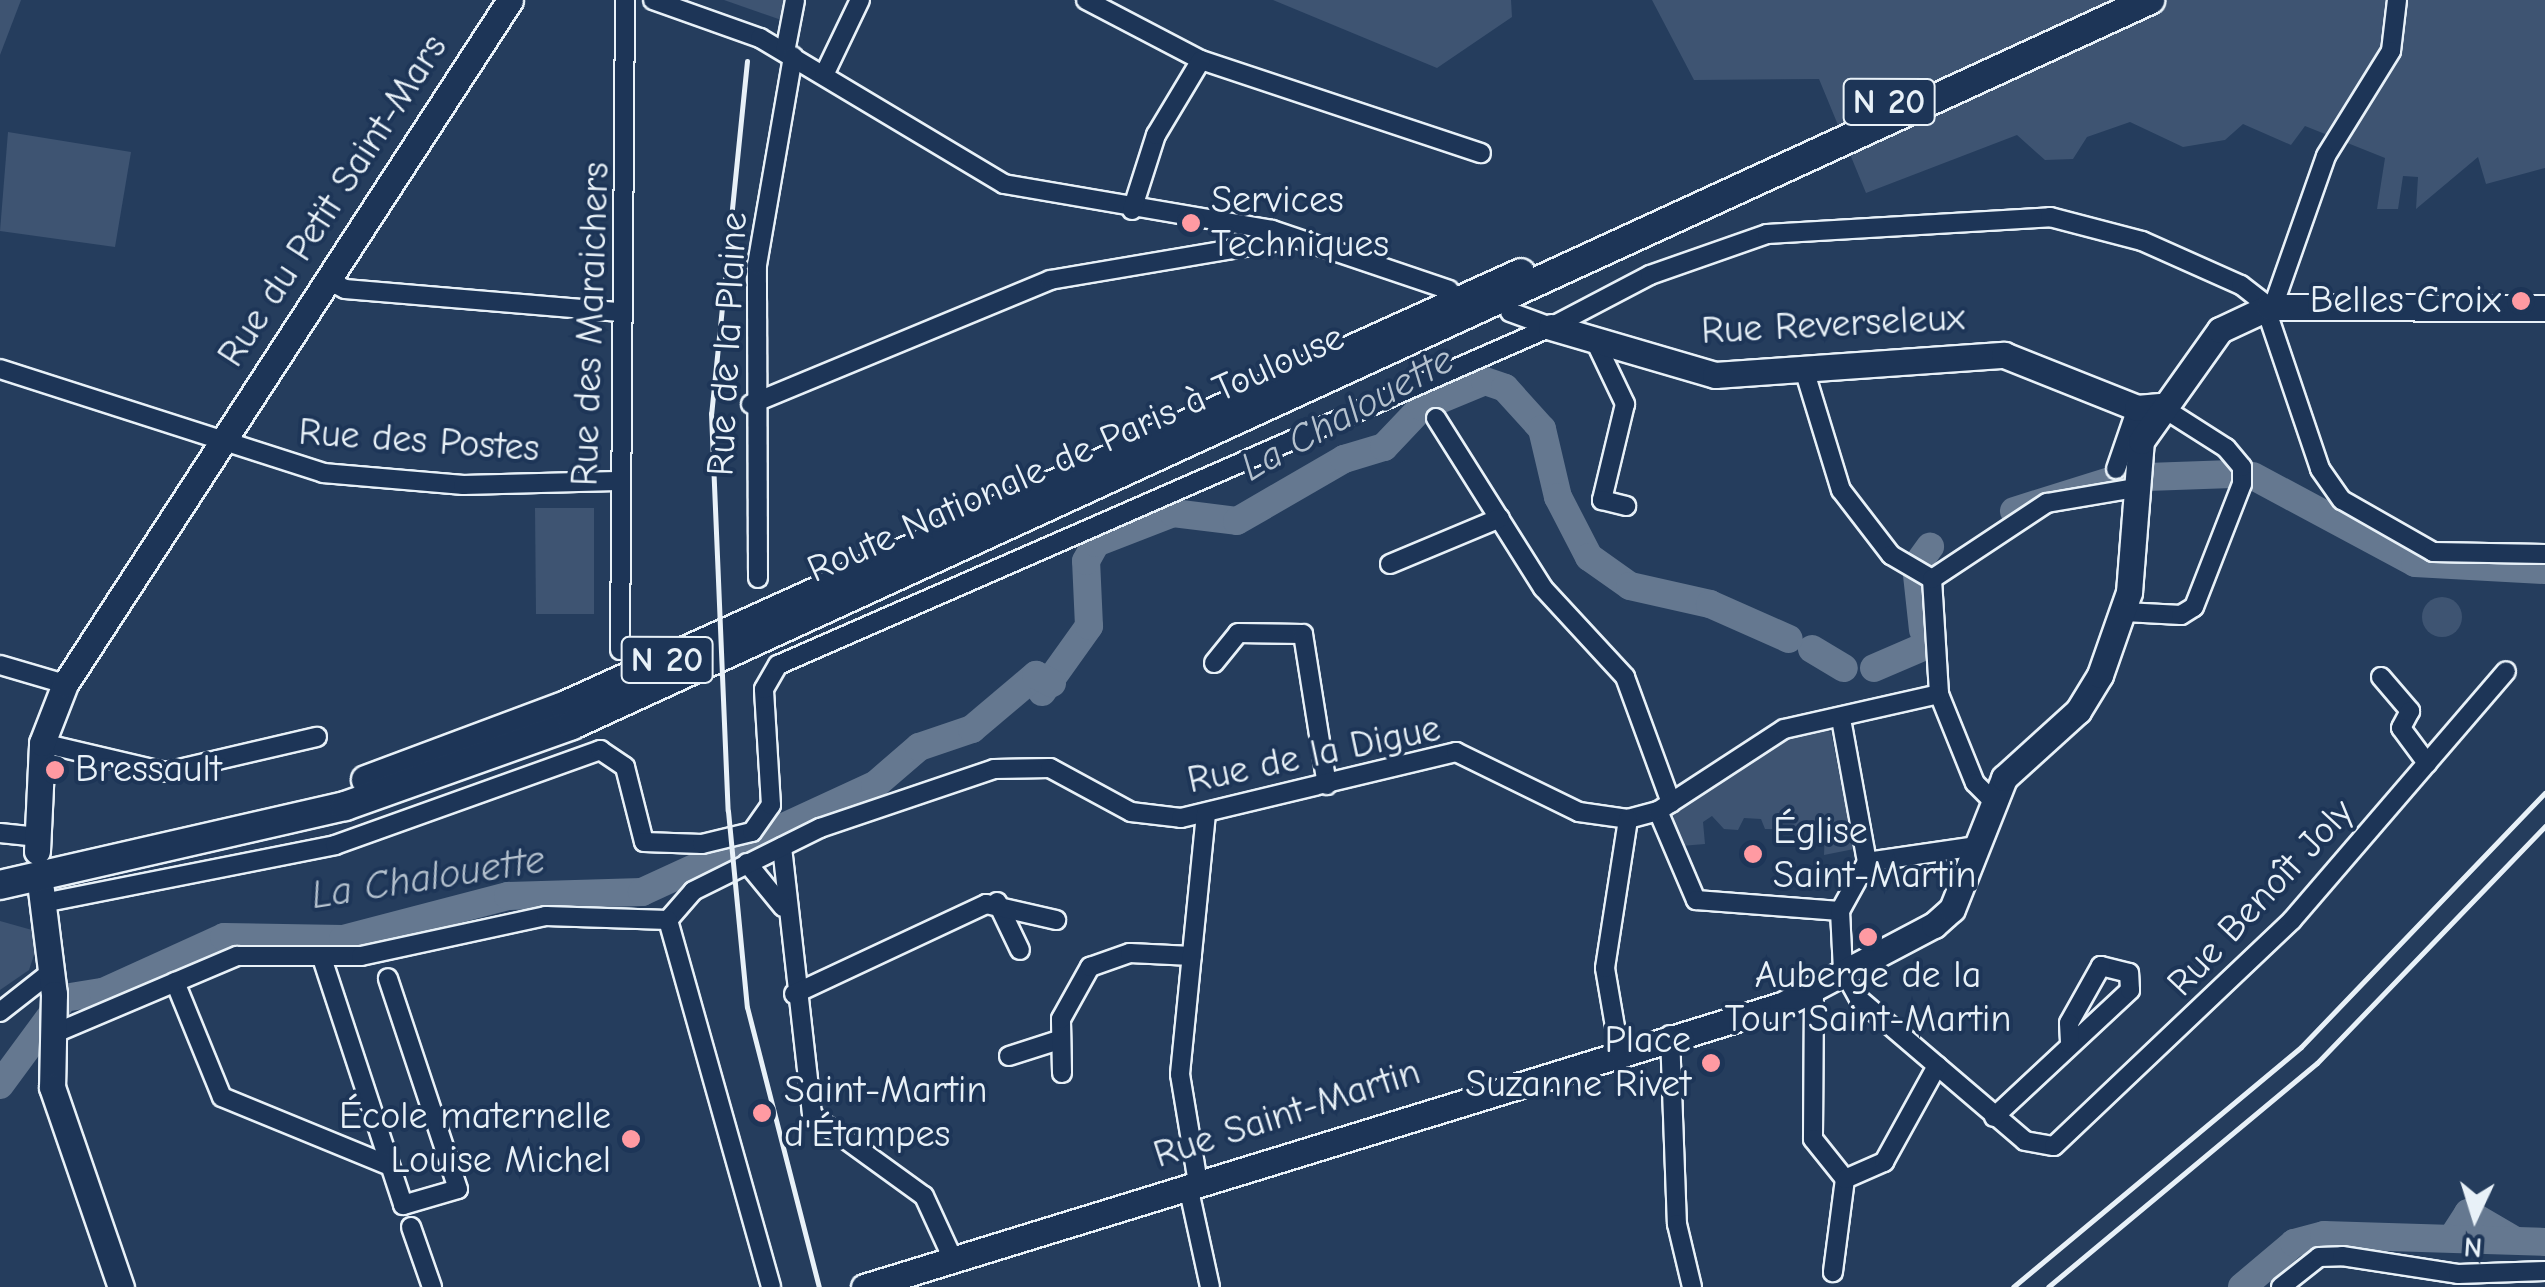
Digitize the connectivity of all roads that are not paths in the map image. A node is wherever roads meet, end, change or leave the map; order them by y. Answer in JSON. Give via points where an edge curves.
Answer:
{"nodes":[{"id":1,"x":510,"y":0,"type":"edge"},
{"id":2,"x":626,"y":0,"type":"edge"},
{"id":3,"x":653,"y":0,"type":"edge"},
{"id":4,"x":795,"y":0,"type":"edge"},
{"id":5,"x":860,"y":0,"type":"edge"},
{"id":6,"x":1086,"y":0,"type":"edge"},
{"id":7,"x":2110,"y":0,"type":"edge"},
{"id":8,"x":2150,"y":0,"type":"edge"},
{"id":9,"x":2396,"y":0,"type":"edge"},
{"id":10,"x":789,"y":54,"type":"junction"},
{"id":11,"x":1201,"y":60,"type":"junction"},
{"id":12,"x":824,"y":75,"type":"junction"},
{"id":13,"x":1481,"y":153,"type":"dead end"},
{"id":14,"x":1132,"y":210,"type":"junction"},
{"id":15,"x":1213,"y":220,"type":"junction"},
{"id":16,"x":1297,"y":238,"type":"junction"},
{"id":17,"x":1214,"y":250,"type":"junction"},
{"id":18,"x":328,"y":280,"type":"junction"},
{"id":19,"x":1449,"y":290,"type":"dead end"},
{"id":20,"x":2269,"y":307,"type":"junction"},
{"id":21,"x":2545,"y":308,"type":"edge"},
{"id":22,"x":620,"y":312,"type":"junction"},
{"id":23,"x":1510,"y":312,"type":"dead end"},
{"id":24,"x":1551,"y":327,"type":"junction"},
{"id":25,"x":1595,"y":341,"type":"junction"},
{"id":26,"x":1803,"y":366,"type":"junction"},
{"id":27,"x":0,"y":369,"type":"edge"},
{"id":28,"x":750,"y":404,"type":"junction"},
{"id":29,"x":2149,"y":407,"type":"junction"},
{"id":30,"x":1436,"y":418,"type":"dead end"},
{"id":31,"x":220,"y":442,"type":"junction"},
{"id":32,"x":2131,"y":478,"type":"junction"},
{"id":33,"x":617,"y":481,"type":"junction"},
{"id":34,"x":1626,"y":506,"type":"dead end"},
{"id":35,"x":1500,"y":518,"type":"junction"},
{"id":36,"x":2545,"y":554,"type":"edge"},
{"id":37,"x":1390,"y":564,"type":"dead end"},
{"id":38,"x":1921,"y":574,"type":"junction"},
{"id":39,"x":758,"y":578,"type":"dead end"},
{"id":40,"x":2124,"y":612,"type":"junction"},
{"id":41,"x":620,"y":650,"type":"dead end"},
{"id":42,"x":1214,"y":663,"type":"dead end"},
{"id":43,"x":0,"y":665,"type":"edge"},
{"id":44,"x":2506,"y":671,"type":"dead end"},
{"id":45,"x":2381,"y":677,"type":"dead end"},
{"id":46,"x":65,"y":684,"type":"junction"},
{"id":47,"x":1938,"y":694,"type":"junction"},
{"id":48,"x":1840,"y":719,"type":"junction"},
{"id":49,"x":316,"y":738,"type":"dead end"},
{"id":50,"x":42,"y":743,"type":"junction"},
{"id":51,"x":2427,"y":763,"type":"junction"},
{"id":52,"x":1328,"y":785,"type":"junction"},
{"id":53,"x":1992,"y":801,"type":"junction"},
{"id":54,"x":1664,"y":807,"type":"junction"},
{"id":55,"x":1206,"y":814,"type":"junction"},
{"id":56,"x":1628,"y":818,"type":"junction"},
{"id":57,"x":0,"y":833,"type":"edge"},
{"id":58,"x":37,"y":844,"type":"joint"},
{"id":59,"x":1976,"y":846,"type":"junction"},
{"id":60,"x":782,"y":847,"type":"junction"},
{"id":61,"x":1867,"y":862,"type":"junction"},
{"id":62,"x":747,"y":864,"type":"junction"},
{"id":63,"x":0,"y":868,"type":"edge"},
{"id":64,"x":0,"y":885,"type":"edge"},
{"id":65,"x":42,"y":897,"type":"joint"},
{"id":66,"x":997,"y":902,"type":"junction"},
{"id":67,"x":784,"y":908,"type":"junction"},
{"id":68,"x":1840,"y":911,"type":"junction"},
{"id":69,"x":673,"y":913,"type":"junction"},
{"id":70,"x":1056,"y":920,"type":"dead end"},
{"id":71,"x":1020,"y":950,"type":"dead end"},
{"id":72,"x":1192,"y":956,"type":"junction"},
{"id":73,"x":322,"y":958,"type":"junction"},
{"id":74,"x":1843,"y":970,"type":"junction"},
{"id":75,"x":388,"y":978,"type":"dead end"},
{"id":76,"x":175,"y":982,"type":"junction"},
{"id":77,"x":1814,"y":992,"type":"junction"},
{"id":78,"x":794,"y":994,"type":"junction"},
{"id":79,"x":53,"y":1005,"type":"junction"},
{"id":80,"x":0,"y":1012,"type":"edge"},
{"id":81,"x":1670,"y":1035,"type":"junction"},
{"id":82,"x":1059,"y":1040,"type":"junction"},
{"id":83,"x":2070,"y":1044,"type":"dead end"},
{"id":84,"x":1619,"y":1050,"type":"junction"},
{"id":85,"x":1009,"y":1056,"type":"dead end"},
{"id":86,"x":1937,"y":1066,"type":"junction"},
{"id":87,"x":1062,"y":1073,"type":"dead end"},
{"id":88,"x":1994,"y":1116,"type":"junction"},
{"id":89,"x":388,"y":1165,"type":"junction"},
{"id":90,"x":1845,"y":1179,"type":"junction"},
{"id":91,"x":1193,"y":1185,"type":"junction"},
{"id":92,"x":410,"y":1227,"type":"dead end"},
{"id":93,"x":953,"y":1259,"type":"junction"},
{"id":94,"x":1833,"y":1272,"type":"dead end"},
{"id":95,"x":2545,"y":1272,"type":"edge"},
{"id":96,"x":120,"y":1287,"type":"edge"},
{"id":97,"x":432,"y":1287,"type":"edge"},
{"id":98,"x":771,"y":1287,"type":"edge"},
{"id":99,"x":864,"y":1287,"type":"edge"},
{"id":100,"x":1210,"y":1287,"type":"edge"},
{"id":101,"x":1692,"y":1287,"type":"edge"},
{"id":102,"x":2282,"y":1287,"type":"edge"}],
"edges":[{"from":1,"to":18,"type":"main road","name":"Rue du Petit Saint-Mars"},
{"from":2,"to":22,"type":"street","name":"Rue des Maraichers"},
{"from":3,"to":10,"type":"street"},
{"from":4,"to":10,"type":"street","name":"Rue de la Plaine"},
{"from":5,"to":12,"type":"street"},
{"from":6,"to":11,"type":"street"},
{"from":7,"to":63,"type":"main road","name":"Route Nationale de Paris à Toulouse","number":"N 20","via":[[564,706],[348,786]]},
{"from":8,"to":64,"type":"main road","name":"Route Nationale de Paris à Toulouse","number":"N 20","via":[[572,724],[345,806]]},
{"from":9,"to":20,"type":"street","via":[[2391,51],[2326,156]]},
{"from":10,"to":12,"type":"street"},
{"from":10,"to":28,"type":"street","name":"Rue de la Plaine","via":[[757,265]]},
{"from":11,"to":13,"type":"street"},
{"from":11,"to":14,"type":"street","via":[[1156,135]]},
{"from":12,"to":14,"type":"street","via":[[1004,184]]},
{"from":14,"to":15,"type":"street"},
{"from":15,"to":16,"type":"street"},
{"from":15,"to":17,"type":"street"},
{"from":16,"to":17,"type":"street"},
{"from":16,"to":19,"type":"street"},
{"from":17,"to":28,"type":"street","via":[[1022,289]]},
{"from":18,"to":22,"type":"street","via":[[345,289]]},
{"from":18,"to":31,"type":"main road","name":"Rue du Petit Saint-Mars"},
{"from":20,"to":21,"type":"main road"},
{"from":20,"to":24,"type":"street","via":[[2241,285],[2142,241],[2084,223],[2011,218],[1767,234],[1650,275]]},
{"from":20,"to":29,"type":"main road","name":"Rue Saint-Martin","via":[[2220,330]]},
{"from":20,"to":36,"type":"street","via":[[2320,468],[2342,500],[2433,552]]},
{"from":22,"to":33,"type":"street","name":"Rue des Maraichers"},
{"from":23,"to":24,"type":"street","name":"Rue Reverseleux"},
{"from":24,"to":25,"type":"main road","name":"Rue Reverseleux"},
{"from":24,"to":65,"type":"street","via":[[778,665],[764,690],[770,804],[752,832],[702,844],[644,842],[624,767],[600,750],[335,846]]},
{"from":25,"to":26,"type":"main road","name":"Rue Reverseleux","via":[[1704,374]]},
{"from":25,"to":34,"type":"street","via":[[1625,404],[1602,500]]},
{"from":26,"to":29,"type":"main road","name":"Rue Reverseleux","via":[[2004,355]]},
{"from":26,"to":38,"type":"street","via":[[1841,490]]},
{"from":27,"to":31,"type":"street","name":"Rue des Postes","via":[[205,430]]},
{"from":28,"to":39,"type":"street","name":"Rue de la Plaine"},
{"from":29,"to":32,"type":"main road","name":"Rue Saint-Martin"},
{"from":29,"to":40,"type":"street","via":[[2242,475],[2194,606],[2181,616]]},
{"from":30,"to":35,"type":"street"},
{"from":31,"to":33,"type":"street","name":"Rue des Postes","via":[[324,474],[463,484]]},
{"from":31,"to":46,"type":"main road","name":"Rue du Petit Saint-Mars"},
{"from":32,"to":38,"type":"street","via":[[2047,503]]},
{"from":32,"to":40,"type":"main road","name":"Rue Saint-Martin"},
{"from":33,"to":41,"type":"street","name":"Rue des Maraichers"},
{"from":35,"to":37,"type":"street"},
{"from":35,"to":54,"type":"street","via":[[1543,588],[1625,677]]},
{"from":38,"to":47,"type":"street"},
{"from":40,"to":53,"type":"main road","name":"Rue Saint-Martin","via":[[2088,697],[2012,768]]},
{"from":42,"to":52,"type":"street","via":[[1238,633],[1304,634]]},
{"from":43,"to":46,"type":"street"},
{"from":44,"to":51,"type":"street","name":"Rue Benoît Joly"},
{"from":45,"to":51,"type":"street","via":[[2410,711],[2401,728]]},
{"from":46,"to":50,"type":"main road","name":"Rue du Petit Saint-Mars"},
{"from":47,"to":48,"type":"street"},
{"from":47,"to":53,"type":"street","via":[[1975,782]]},
{"from":48,"to":54,"type":"street","via":[[1762,739]]},
{"from":48,"to":61,"type":"street"},
{"from":49,"to":50,"type":"street","via":[[166,772]]},
{"from":50,"to":58,"type":"main road","name":"Rue du Petit Saint-Mars"},
{"from":51,"to":88,"type":"street","name":"Rue Benoît Joly","via":[[2292,920],[2071,1138],[2045,1148]]},
{"from":52,"to":55,"type":"street","name":"Rue de la Digue"},
{"from":52,"to":56,"type":"street","name":"Rue de la Digue","via":[[1456,752],[1579,812]]},
{"from":53,"to":59,"type":"main road","name":"Rue Saint-Martin"},
{"from":54,"to":56,"type":"street"},
{"from":54,"to":68,"type":"street","via":[[1669,854],[1696,900]]},
{"from":55,"to":60,"type":"street","name":"Rue de la Digue","via":[[1131,812],[1030,765]]},
{"from":55,"to":72,"type":"street"},
{"from":56,"to":84,"type":"street","via":[[1605,968]]},
{"from":57,"to":58,"type":"street"},
{"from":59,"to":61,"type":"street"},
{"from":59,"to":74,"type":"main road","name":"Rue Saint-Martin","via":[[1944,918]]},
{"from":60,"to":62,"type":"street","name":"Rue de la Digue"},
{"from":60,"to":67,"type":"street"},
{"from":61,"to":68,"type":"street"},
{"from":62,"to":67,"type":"street"},
{"from":62,"to":69,"type":"street","name":"Rue de la Digue"},
{"from":65,"to":79,"type":"main road"},
{"from":66,"to":70,"type":"street"},
{"from":66,"to":71,"type":"street"},
{"from":66,"to":78,"type":"street"},
{"from":67,"to":78,"type":"street"},
{"from":68,"to":74,"type":"street"},
{"from":69,"to":73,"type":"street","via":[[532,918]]},
{"from":69,"to":98,"type":"street"},
{"from":72,"to":82,"type":"street","via":[[1130,953],[1090,967],[1066,1000]]},
{"from":72,"to":91,"type":"street","via":[[1180,1074]]},
{"from":73,"to":76,"type":"street","via":[[236,956]]},
{"from":73,"to":89,"type":"street"},
{"from":74,"to":77,"type":"main road","name":"Rue Saint-Martin"},
{"from":74,"to":86,"type":"street","via":[[1859,999]]},
{"from":75,"to":89,"type":"street","via":[[458,1189],[402,1205]]},
{"from":76,"to":79,"type":"street"},
{"from":76,"to":89,"type":"street","via":[[222,1097]]},
{"from":77,"to":81,"type":"main road","name":"Rue Saint-Martin"},
{"from":77,"to":90,"type":"street","via":[[1813,1139]]},
{"from":78,"to":93,"type":"street","via":[[812,1115],[924,1196]]},
{"from":79,"to":80,"type":"street"},
{"from":79,"to":96,"type":"main road","via":[[52,1088]]},
{"from":81,"to":84,"type":"main road","name":"Rue Saint-Martin"},
{"from":81,"to":101,"type":"street","via":[[1677,1224]]},
{"from":82,"to":85,"type":"street"},
{"from":82,"to":87,"type":"street"},
{"from":83,"to":88,"type":"street"},
{"from":84,"to":91,"type":"main road","name":"Rue Saint-Martin"},
{"from":86,"to":88,"type":"street"},
{"from":86,"to":90,"type":"street","via":[[1884,1162]]},
{"from":90,"to":94,"type":"street"},
{"from":91,"to":93,"type":"main road","name":"Rue Saint-Martin"},
{"from":91,"to":100,"type":"street"},
{"from":92,"to":97,"type":"street"},
{"from":93,"to":99,"type":"main road","name":"Rue Saint-Martin"},
{"from":95,"to":102,"type":"street","via":[[2458,1274],[2319,1257]]}]}
